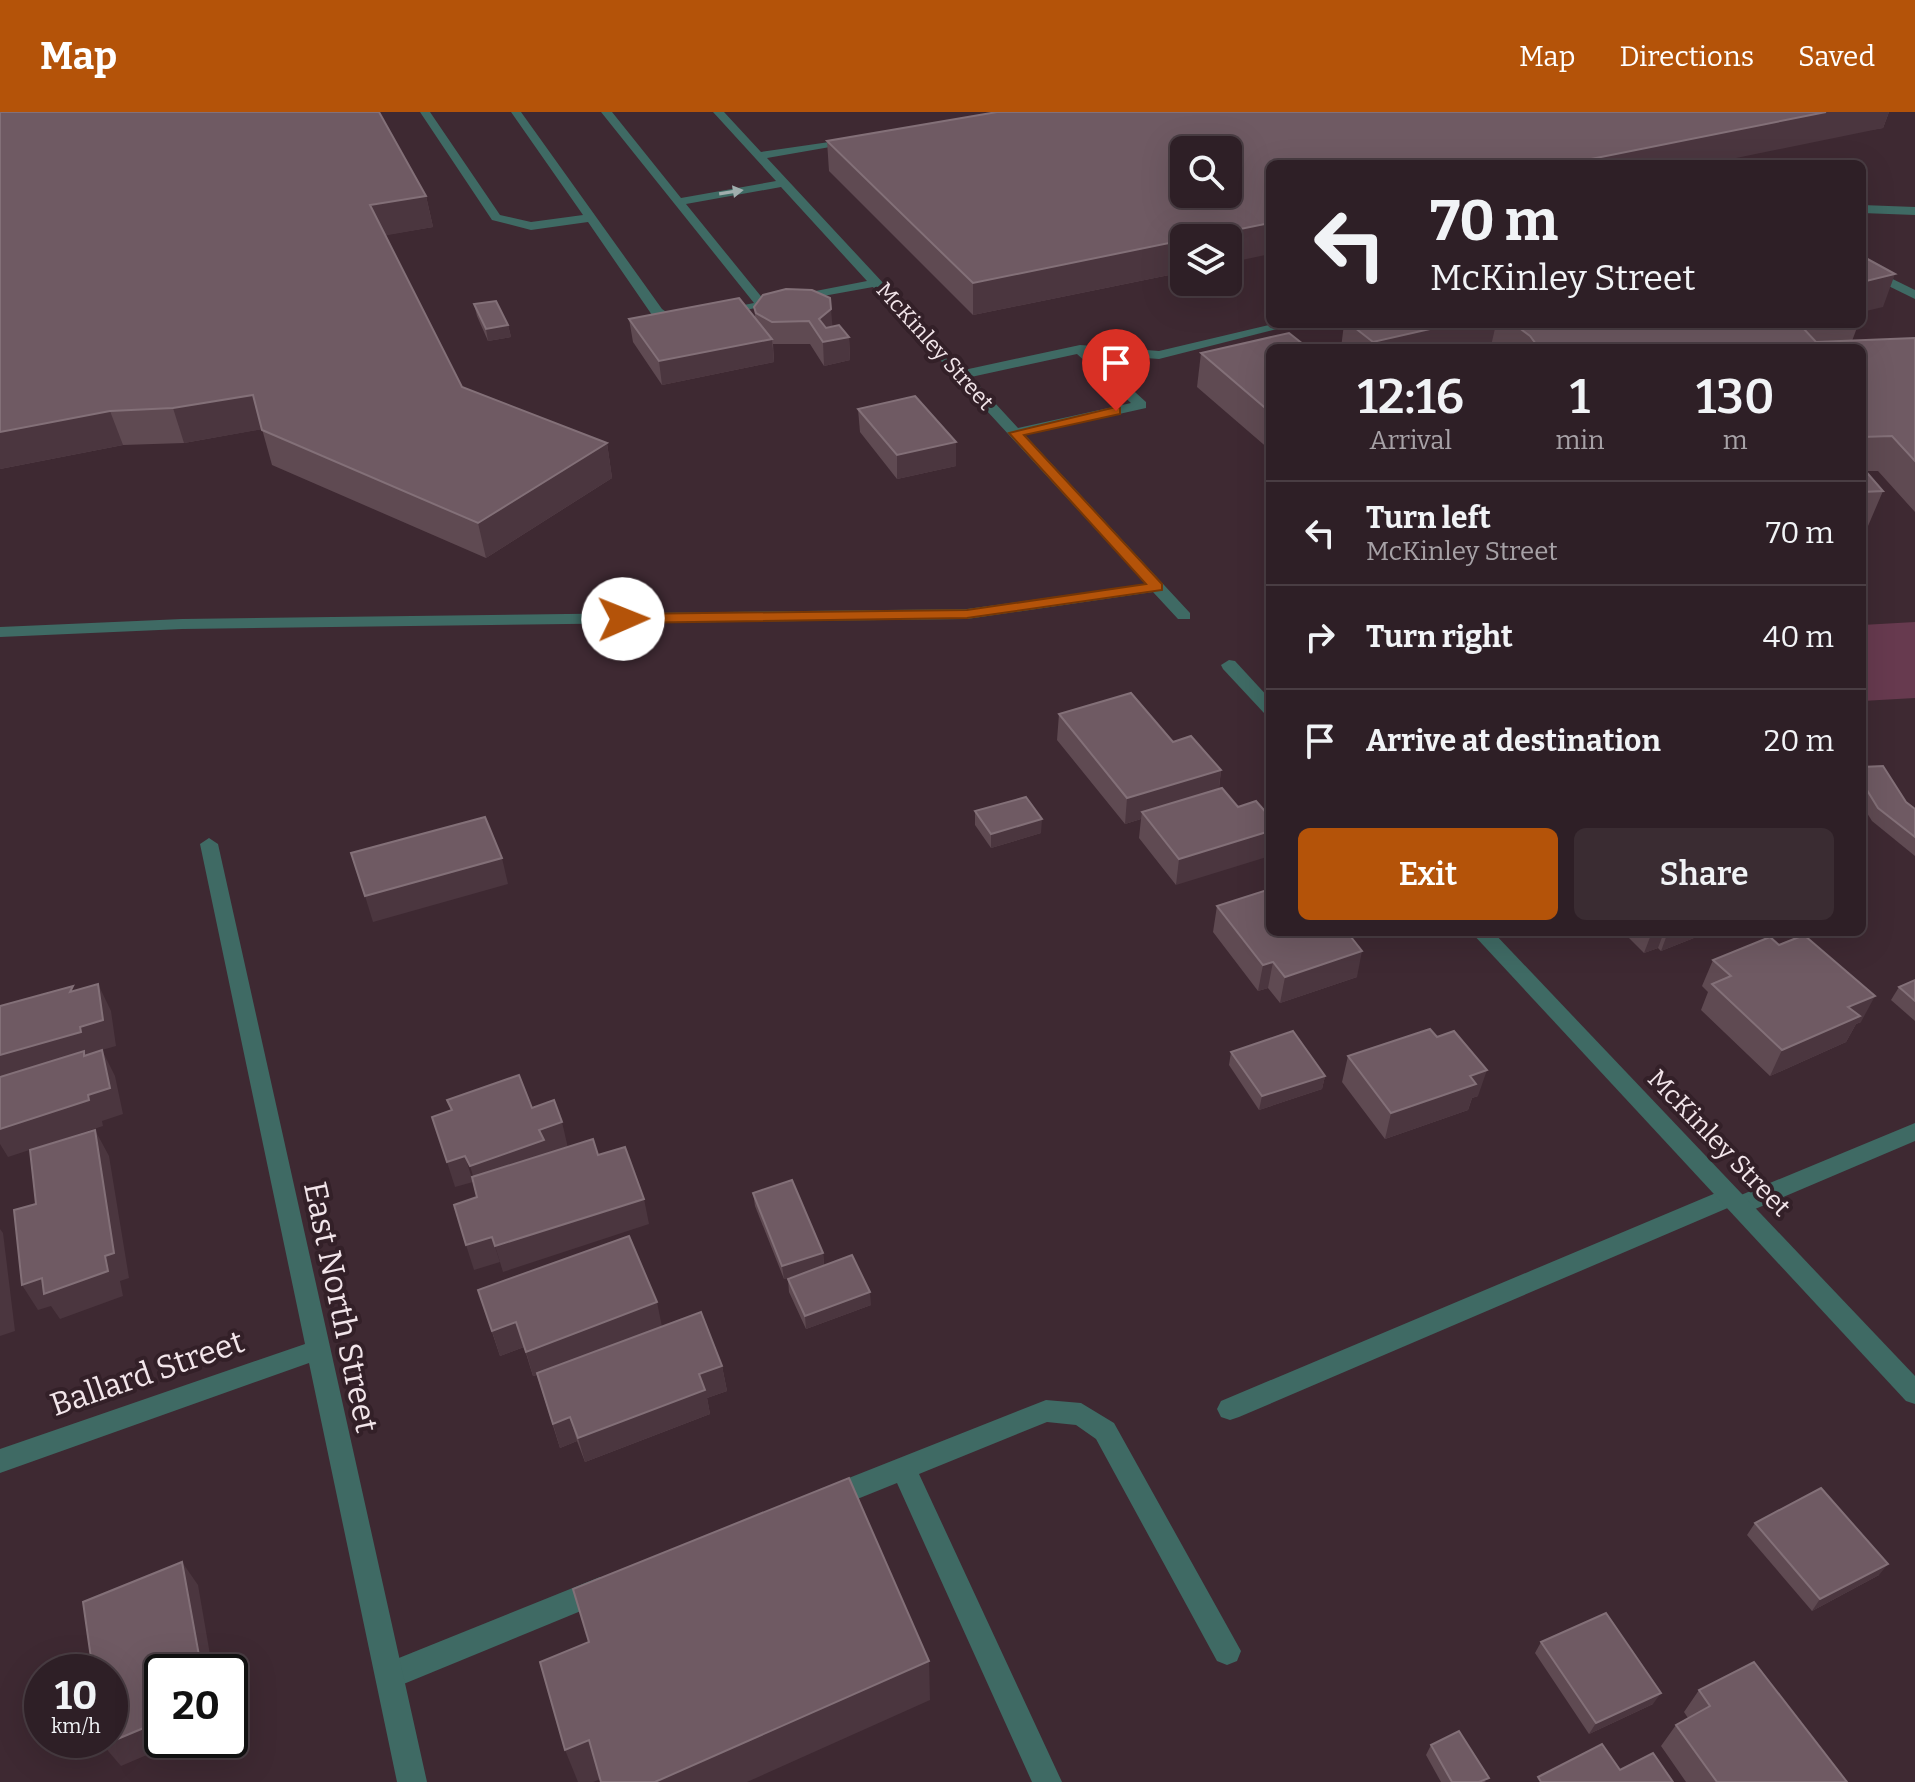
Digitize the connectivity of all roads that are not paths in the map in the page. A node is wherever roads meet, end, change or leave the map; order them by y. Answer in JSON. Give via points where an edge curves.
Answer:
{"nodes":[{"id":1,"x":425,"y":112,"type":"edge"},
{"id":2,"x":516,"y":112,"type":"edge"},
{"id":3,"x":606,"y":112,"type":"edge"},
{"id":4,"x":718,"y":112,"type":"edge"},
{"id":5,"x":869,"y":137,"type":"edge"},
{"id":6,"x":758,"y":156,"type":"junction"},
{"id":7,"x":785,"y":183,"type":"junction"},
{"id":8,"x":676,"y":202,"type":"junction"},
{"id":9,"x":1866,"y":209,"type":"edge"},
{"id":10,"x":1915,"y":211,"type":"edge"},
{"id":11,"x":590,"y":218,"type":"junction"},
{"id":12,"x":1866,"y":270,"type":"edge"},
{"id":13,"x":877,"y":283,"type":"junction"},
{"id":14,"x":1915,"y":295,"type":"edge"},
{"id":15,"x":762,"y":305,"type":"junction"},
{"id":16,"x":705,"y":317,"type":"edge"},
{"id":17,"x":690,"y":320,"type":"edge"},
{"id":18,"x":1273,"y":328,"type":"edge"},
{"id":19,"x":1080,"y":349,"type":"junction"},
{"id":20,"x":962,"y":375,"type":"junction"},
{"id":21,"x":1015,"y":433,"type":"junction"},
{"id":22,"x":1157,"y":587,"type":"junction"},
{"id":23,"x":1184,"y":616,"type":"dead end"},
{"id":24,"x":0,"y":632,"type":"edge"},
{"id":25,"x":1229,"y":665,"type":"dead end"},
{"id":26,"x":1266,"y":705,"type":"edge"},
{"id":27,"x":209,"y":844,"type":"dead end"},
{"id":28,"x":1485,"y":936,"type":"edge"},
{"id":29,"x":1915,"y":1132,"type":"edge"},
{"id":30,"x":1735,"y":1201,"type":"junction"},
{"id":31,"x":317,"y":1350,"type":"junction"},
{"id":32,"x":1914,"y":1390,"type":"edge"},
{"id":33,"x":1230,"y":1409,"type":"dead end"},
{"id":34,"x":0,"y":1461,"type":"edge"},
{"id":35,"x":903,"y":1468,"type":"junction"},
{"id":36,"x":802,"y":1509,"type":"edge"},
{"id":37,"x":629,"y":1579,"type":"edge"},
{"id":38,"x":1227,"y":1651,"type":"dead end"},
{"id":39,"x":389,"y":1676,"type":"junction"},
{"id":40,"x":412,"y":1782,"type":"edge"},
{"id":41,"x":1047,"y":1782,"type":"edge"}],
"edges":[{"from":1,"to":11,"type":"street","via":[[496,217],[531,226]]},
{"from":2,"to":11,"type":"street"},
{"from":3,"to":8,"type":"street"},
{"from":4,"to":6,"type":"street","name":"McKinley Street"},
{"from":5,"to":6,"type":"street"},
{"from":6,"to":7,"type":"street","name":"McKinley Street"},
{"from":8,"to":7,"type":"street","one_way":true},
{"from":7,"to":13,"type":"street","name":"McKinley Street"},
{"from":8,"to":15,"type":"street"},
{"from":9,"to":10,"type":"street"},
{"from":11,"to":17,"type":"street","via":[[657,312],[669,320]]},
{"from":12,"to":14,"type":"street"},
{"from":13,"to":15,"type":"street"},
{"from":13,"to":20,"type":"street","name":"McKinley Street"},
{"from":15,"to":16,"type":"street"},
{"from":18,"to":19,"type":"street","via":[[1159,355]]},
{"from":19,"to":20,"type":"street"},
{"from":19,"to":21,"type":"street","via":[[1141,405]]},
{"from":20,"to":21,"type":"street","name":"McKinley Street"},
{"from":21,"to":22,"type":"street","name":"McKinley Street"},
{"from":22,"to":23,"type":"street","name":"McKinley Street"},
{"from":22,"to":24,"type":"street","via":[[967,614],[182,624]]},
{"from":25,"to":26,"type":"street"},
{"from":27,"to":31,"type":"street","name":"East North Street"},
{"from":28,"to":30,"type":"street","name":"McKinley Street"},
{"from":29,"to":30,"type":"street"},
{"from":30,"to":32,"type":"street","name":"McKinley Street"},
{"from":30,"to":33,"type":"street"},
{"from":31,"to":34,"type":"street","name":"Ballard Street"},
{"from":31,"to":39,"type":"street","name":"East North Street"},
{"from":35,"to":36,"type":"street"},
{"from":35,"to":38,"type":"street","via":[[1046,1411],[1081,1414],[1105,1431]]},
{"from":35,"to":41,"type":"street"},
{"from":37,"to":39,"type":"street"},
{"from":39,"to":40,"type":"street","name":"East North Street"}]}
